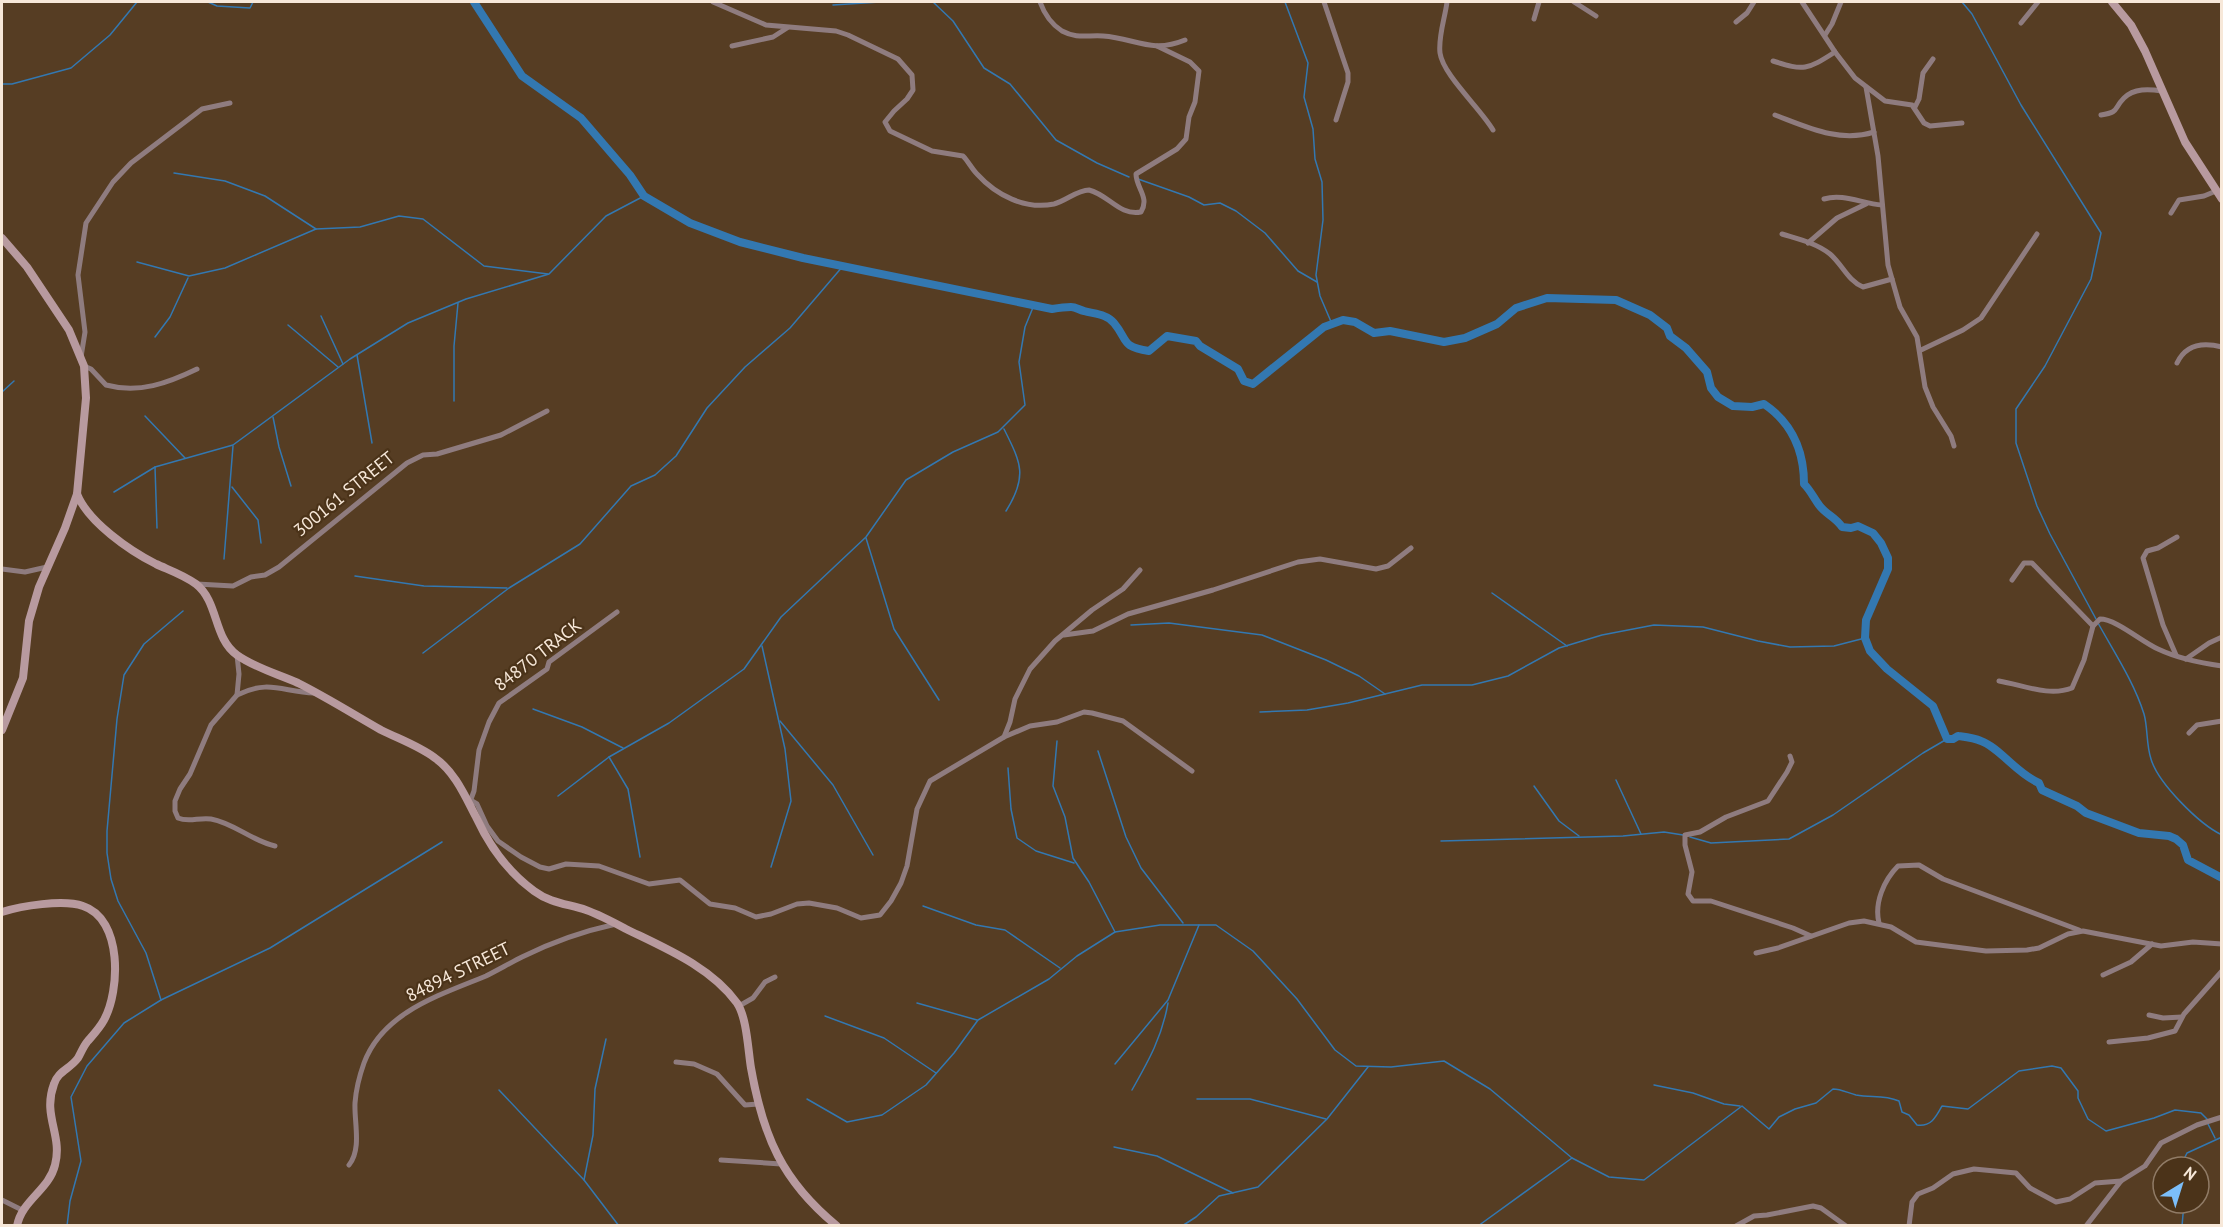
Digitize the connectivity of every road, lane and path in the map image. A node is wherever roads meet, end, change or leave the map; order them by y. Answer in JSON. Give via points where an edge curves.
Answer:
{"nodes":[{"id":1,"x":713,"y":2,"type":"edge"},
{"id":2,"x":1040,"y":2,"type":"edge"},
{"id":3,"x":1324,"y":2,"type":"edge"},
{"id":4,"x":1447,"y":2,"type":"edge"},
{"id":5,"x":1539,"y":2,"type":"edge"},
{"id":6,"x":1574,"y":2,"type":"edge"},
{"id":7,"x":1754,"y":2,"type":"edge"},
{"id":8,"x":1802,"y":2,"type":"edge"},
{"id":9,"x":1840,"y":2,"type":"edge"},
{"id":10,"x":2038,"y":2,"type":"edge"},
{"id":11,"x":2112,"y":2,"type":"edge"},
{"id":12,"x":1596,"y":16,"type":"dead end"},
{"id":13,"x":1534,"y":19,"type":"dead end"},
{"id":14,"x":1737,"y":22,"type":"dead end"},
{"id":15,"x":2021,"y":23,"type":"dead end"},
{"id":16,"x":787,"y":28,"type":"junction"},
{"id":17,"x":1825,"y":35,"type":"junction"},
{"id":18,"x":1185,"y":40,"type":"dead end"},
{"id":19,"x":732,"y":46,"type":"dead end"},
{"id":20,"x":1157,"y":46,"type":"junction"},
{"id":21,"x":1835,"y":52,"type":"junction"},
{"id":22,"x":1933,"y":59,"type":"dead end"},
{"id":23,"x":1773,"y":61,"type":"dead end"},
{"id":24,"x":1866,"y":87,"type":"junction"},
{"id":25,"x":2162,"y":91,"type":"junction"},
{"id":26,"x":230,"y":103,"type":"dead end"},
{"id":27,"x":1915,"y":107,"type":"junction"},
{"id":28,"x":1775,"y":115,"type":"dead end"},
{"id":29,"x":2101,"y":115,"type":"dead end"},
{"id":30,"x":1336,"y":120,"type":"dead end"},
{"id":31,"x":1962,"y":123,"type":"dead end"},
{"id":32,"x":1493,"y":130,"type":"dead end"},
{"id":33,"x":1874,"y":132,"type":"junction"},
{"id":34,"x":2216,"y":191,"type":"junction"},
{"id":35,"x":1824,"y":199,"type":"dead end"},
{"id":36,"x":2222,"y":199,"type":"edge"},
{"id":37,"x":1866,"y":204,"type":"junction"},
{"id":38,"x":1882,"y":205,"type":"junction"},
{"id":39,"x":2171,"y":213,"type":"dead end"},
{"id":40,"x":1782,"y":234,"type":"dead end"},
{"id":41,"x":2037,"y":234,"type":"dead end"},
{"id":42,"x":2,"y":238,"type":"edge"},
{"id":43,"x":1808,"y":243,"type":"junction"},
{"id":44,"x":1892,"y":279,"type":"junction"},
{"id":45,"x":2222,"y":346,"type":"edge"},
{"id":46,"x":1921,"y":350,"type":"junction"},
{"id":47,"x":81,"y":357,"type":"junction"},
{"id":48,"x":2177,"y":363,"type":"dead end"},
{"id":49,"x":84,"y":366,"type":"junction"},
{"id":50,"x":197,"y":369,"type":"dead end"},
{"id":51,"x":547,"y":411,"type":"dead end"},
{"id":52,"x":1954,"y":446,"type":"dead end"},
{"id":53,"x":77,"y":495,"type":"junction"},
{"id":54,"x":2177,"y":537,"type":"dead end"},
{"id":55,"x":1411,"y":548,"type":"dead end"},
{"id":56,"x":47,"y":567,"type":"junction"},
{"id":57,"x":2,"y":569,"type":"edge"},
{"id":58,"x":1140,"y":570,"type":"dead end"},
{"id":59,"x":2012,"y":580,"type":"dead end"},
{"id":60,"x":197,"y":584,"type":"junction"},
{"id":61,"x":617,"y":612,"type":"dead end"},
{"id":62,"x":2093,"y":626,"type":"junction"},
{"id":63,"x":1064,"y":635,"type":"junction"},
{"id":64,"x":2222,"y":637,"type":"edge"},
{"id":65,"x":237,"y":655,"type":"junction"},
{"id":66,"x":2176,"y":656,"type":"junction"},
{"id":67,"x":2186,"y":659,"type":"junction"},
{"id":68,"x":2222,"y":666,"type":"edge"},
{"id":69,"x":2000,"y":681,"type":"dead end"},
{"id":70,"x":315,"y":693,"type":"junction"},
{"id":71,"x":237,"y":695,"type":"junction"},
{"id":72,"x":2222,"y":721,"type":"edge"},
{"id":73,"x":2,"y":730,"type":"edge"},
{"id":74,"x":2189,"y":733,"type":"dead end"},
{"id":75,"x":1004,"y":737,"type":"junction"},
{"id":76,"x":1790,"y":756,"type":"dead end"},
{"id":77,"x":1192,"y":771,"type":"dead end"},
{"id":78,"x":469,"y":799,"type":"junction"},
{"id":79,"x":275,"y":846,"type":"dead end"},
{"id":80,"x":2,"y":912,"type":"edge"},
{"id":81,"x":1879,"y":923,"type":"junction"},
{"id":82,"x":616,"y":924,"type":"junction"},
{"id":83,"x":2083,"y":931,"type":"junction"},
{"id":84,"x":1811,"y":936,"type":"junction"},
{"id":85,"x":2152,"y":944,"type":"junction"},
{"id":86,"x":2222,"y":944,"type":"edge"},
{"id":87,"x":1756,"y":953,"type":"dead end"},
{"id":88,"x":2222,"y":971,"type":"edge"},
{"id":89,"x":2103,"y":975,"type":"dead end"},
{"id":90,"x":775,"y":977,"type":"dead end"},
{"id":91,"x":739,"y":1006,"type":"junction"},
{"id":92,"x":2149,"y":1015,"type":"dead end"},
{"id":93,"x":2182,"y":1017,"type":"junction"},
{"id":94,"x":2109,"y":1042,"type":"dead end"},
{"id":95,"x":676,"y":1062,"type":"dead end"},
{"id":96,"x":758,"y":1104,"type":"junction"},
{"id":97,"x":2222,"y":1117,"type":"edge"},
{"id":98,"x":721,"y":1160,"type":"dead end"},
{"id":99,"x":781,"y":1164,"type":"junction"},
{"id":100,"x":349,"y":1165,"type":"dead end"},
{"id":101,"x":2121,"y":1181,"type":"junction"},
{"id":102,"x":2,"y":1200,"type":"edge"},
{"id":103,"x":22,"y":1210,"type":"junction"},
{"id":104,"x":17,"y":1226,"type":"edge"},
{"id":105,"x":837,"y":1226,"type":"edge"},
{"id":106,"x":1736,"y":1226,"type":"edge"},
{"id":107,"x":1846,"y":1226,"type":"edge"},
{"id":108,"x":1909,"y":1226,"type":"edge"},
{"id":109,"x":2086,"y":1226,"type":"edge"}],
"edges":[{"from":1,"to":16,"type":"street","via":[[766,25]]},
{"from":2,"to":20,"type":"street","via":[[1060,30],[1085,38],[1102,36]]},
{"from":3,"to":30,"type":"street","via":[[1348,73]]},
{"from":4,"to":32,"type":"street","via":[[1440,45],[1443,61]]},
{"from":5,"to":13,"type":"street"},
{"from":6,"to":12,"type":"street"},
{"from":7,"to":14,"type":"street"},
{"from":8,"to":17,"type":"street"},
{"from":9,"to":17,"type":"street"},
{"from":10,"to":15,"type":"street"},
{"from":11,"to":25,"type":"street","via":[[2131,26]]},
{"from":16,"to":19,"type":"street","via":[[773,37]]},
{"from":16,"to":20,"type":"street","via":[[836,31],[898,58],[912,75],[913,84],[907,99],[885,122],[890,131],[932,151],[963,156],[978,176],[1007,198],[1052,204],[1089,190],[1125,212],[1141,212],[1145,199],[1136,174],[1177,149],[1186,139],[1195,102],[1199,71],[1190,62]]},
{"from":17,"to":21,"type":"street"},
{"from":18,"to":20,"type":"street"},
{"from":21,"to":23,"type":"street","via":[[1804,68]]},
{"from":21,"to":24,"type":"street"},
{"from":22,"to":27,"type":"street","via":[[1923,73]]},
{"from":24,"to":27,"type":"street","via":[[1885,101]]},
{"from":24,"to":33,"type":"street"},
{"from":25,"to":29,"type":"street","via":[[2132,93],[2114,112]]},
{"from":25,"to":34,"type":"street","via":[[2185,142]]},
{"from":26,"to":47,"type":"street","via":[[202,109],[130,163],[86,223],[78,275],[85,332]]},
{"from":27,"to":31,"type":"street","via":[[1930,126]]},
{"from":28,"to":33,"type":"street","via":[[1830,134]]},
{"from":33,"to":38,"type":"street"},
{"from":34,"to":36,"type":"street"},
{"from":34,"to":39,"type":"street","via":[[2179,200]]},
{"from":35,"to":37,"type":"street","via":[[1837,196]]},
{"from":37,"to":38,"type":"street"},
{"from":37,"to":43,"type":"street","via":[[1837,218]]},
{"from":38,"to":44,"type":"street"},
{"from":40,"to":43,"type":"street"},
{"from":41,"to":46,"type":"street","via":[[1981,318]]},
{"from":42,"to":47,"type":"street","via":[[63,320]]},
{"from":43,"to":44,"type":"street","via":[[1832,256],[1859,286]]},
{"from":44,"to":46,"type":"street","via":[[1900,307]]},
{"from":45,"to":48,"type":"street","via":[[2201,343],[2186,350]]},
{"from":46,"to":52,"type":"street","via":[[1925,387]]},
{"from":47,"to":49,"type":"street"},
{"from":49,"to":50,"type":"street","via":[[106,385],[136,389]]},
{"from":49,"to":53,"type":"street","via":[[86,398]]},
{"from":51,"to":60,"type":"street","name":"300161 STREET","via":[[501,435],[423,455],[407,463],[265,575],[233,585]]},
{"from":53,"to":56,"type":"street"},
{"from":53,"to":60,"type":"street","via":[[90,514],[140,556]]},
{"from":54,"to":66,"type":"street","via":[[2147,551],[2143,558]]},
{"from":55,"to":63,"type":"street","via":[[1388,566],[1376,569],[1320,559],[1298,562],[1128,614],[1093,632]]},
{"from":56,"to":57,"type":"street","via":[[25,572]]},
{"from":56,"to":73,"type":"street","via":[[29,621],[23,678]]},
{"from":58,"to":63,"type":"street","via":[[1131,582]]},
{"from":59,"to":62,"type":"street","via":[[2022,565],[2032,563]]},
{"from":60,"to":65,"type":"street","via":[[214,610],[225,643]]},
{"from":61,"to":78,"type":"street","name":"84870 TRACK","via":[[499,704],[479,750]]},
{"from":62,"to":66,"type":"street","via":[[2104,619]]},
{"from":62,"to":69,"type":"street","via":[[2084,660],[2074,685],[2068,689],[2047,692]]},
{"from":63,"to":75,"type":"street","via":[[1047,649],[1024,679]]},
{"from":64,"to":67,"type":"street"},
{"from":65,"to":70,"type":"street"},
{"from":65,"to":71,"type":"street"},
{"from":66,"to":67,"type":"street"},
{"from":67,"to":68,"type":"street"},
{"from":70,"to":71,"type":"street","via":[[269,687]]},
{"from":70,"to":78,"type":"street","via":[[434,757]]},
{"from":71,"to":79,"type":"street","via":[[211,725],[180,789],[175,811],[185,821],[209,819]]},
{"from":72,"to":74,"type":"street","via":[[2197,725]]},
{"from":75,"to":77,"type":"street","via":[[1030,726],[1092,713],[1123,721]]},
{"from":75,"to":78,"type":"street","via":[[930,781],[917,809],[901,883],[884,911],[870,918],[809,903],[756,917],[710,904],[680,880],[649,884],[599,866],[566,864],[545,868],[498,841],[477,804]]},
{"from":76,"to":84,"type":"street","via":[[1787,772],[1768,801],[1685,835],[1692,872],[1688,894],[1693,901],[1711,901]]},
{"from":78,"to":82,"type":"street","via":[[500,858],[521,881],[548,901],[585,910]]},
{"from":80,"to":103,"type":"street","via":[[56,904],[86,906],[108,930],[116,962],[107,1014],[77,1059],[61,1071],[53,1085],[49,1111],[58,1151],[53,1173]]},
{"from":81,"to":83,"type":"street","via":[[1916,942],[1986,951],[2039,948]]},
{"from":81,"to":83,"type":"street","via":[[1876,911],[1887,883],[1898,866],[1911,864]]},
{"from":81,"to":84,"type":"street","via":[[1849,922]]},
{"from":82,"to":91,"type":"street","via":[[695,965]]},
{"from":82,"to":100,"type":"street","name":"84894 STREET","via":[[536,951],[422,1003],[377,1037],[357,1084],[356,1140],[354,1159]]},
{"from":83,"to":85,"type":"street"},
{"from":84,"to":87,"type":"street"},
{"from":85,"to":86,"type":"street"},
{"from":85,"to":89,"type":"street","via":[[2131,962]]},
{"from":88,"to":93,"type":"street"},
{"from":90,"to":91,"type":"street"},
{"from":91,"to":96,"type":"street"},
{"from":92,"to":93,"type":"street"},
{"from":93,"to":94,"type":"street","via":[[2175,1030],[2148,1038]]},
{"from":95,"to":96,"type":"street","via":[[694,1064],[717,1074],[745,1105]]},
{"from":96,"to":99,"type":"street"},
{"from":97,"to":101,"type":"street","via":[[2161,1143],[2145,1166]]},
{"from":98,"to":99,"type":"street"},
{"from":99,"to":105,"type":"street","via":[[801,1192]]},
{"from":101,"to":108,"type":"street","via":[[2095,1183],[2070,1199],[2056,1202],[2031,1188],[2016,1173],[1962,1171],[1918,1194],[1912,1202]]},
{"from":101,"to":109,"type":"street"},
{"from":102,"to":103,"type":"street"},
{"from":103,"to":104,"type":"street"},
{"from":106,"to":107,"type":"street","via":[[1754,1216],[1813,1206]]}]}
